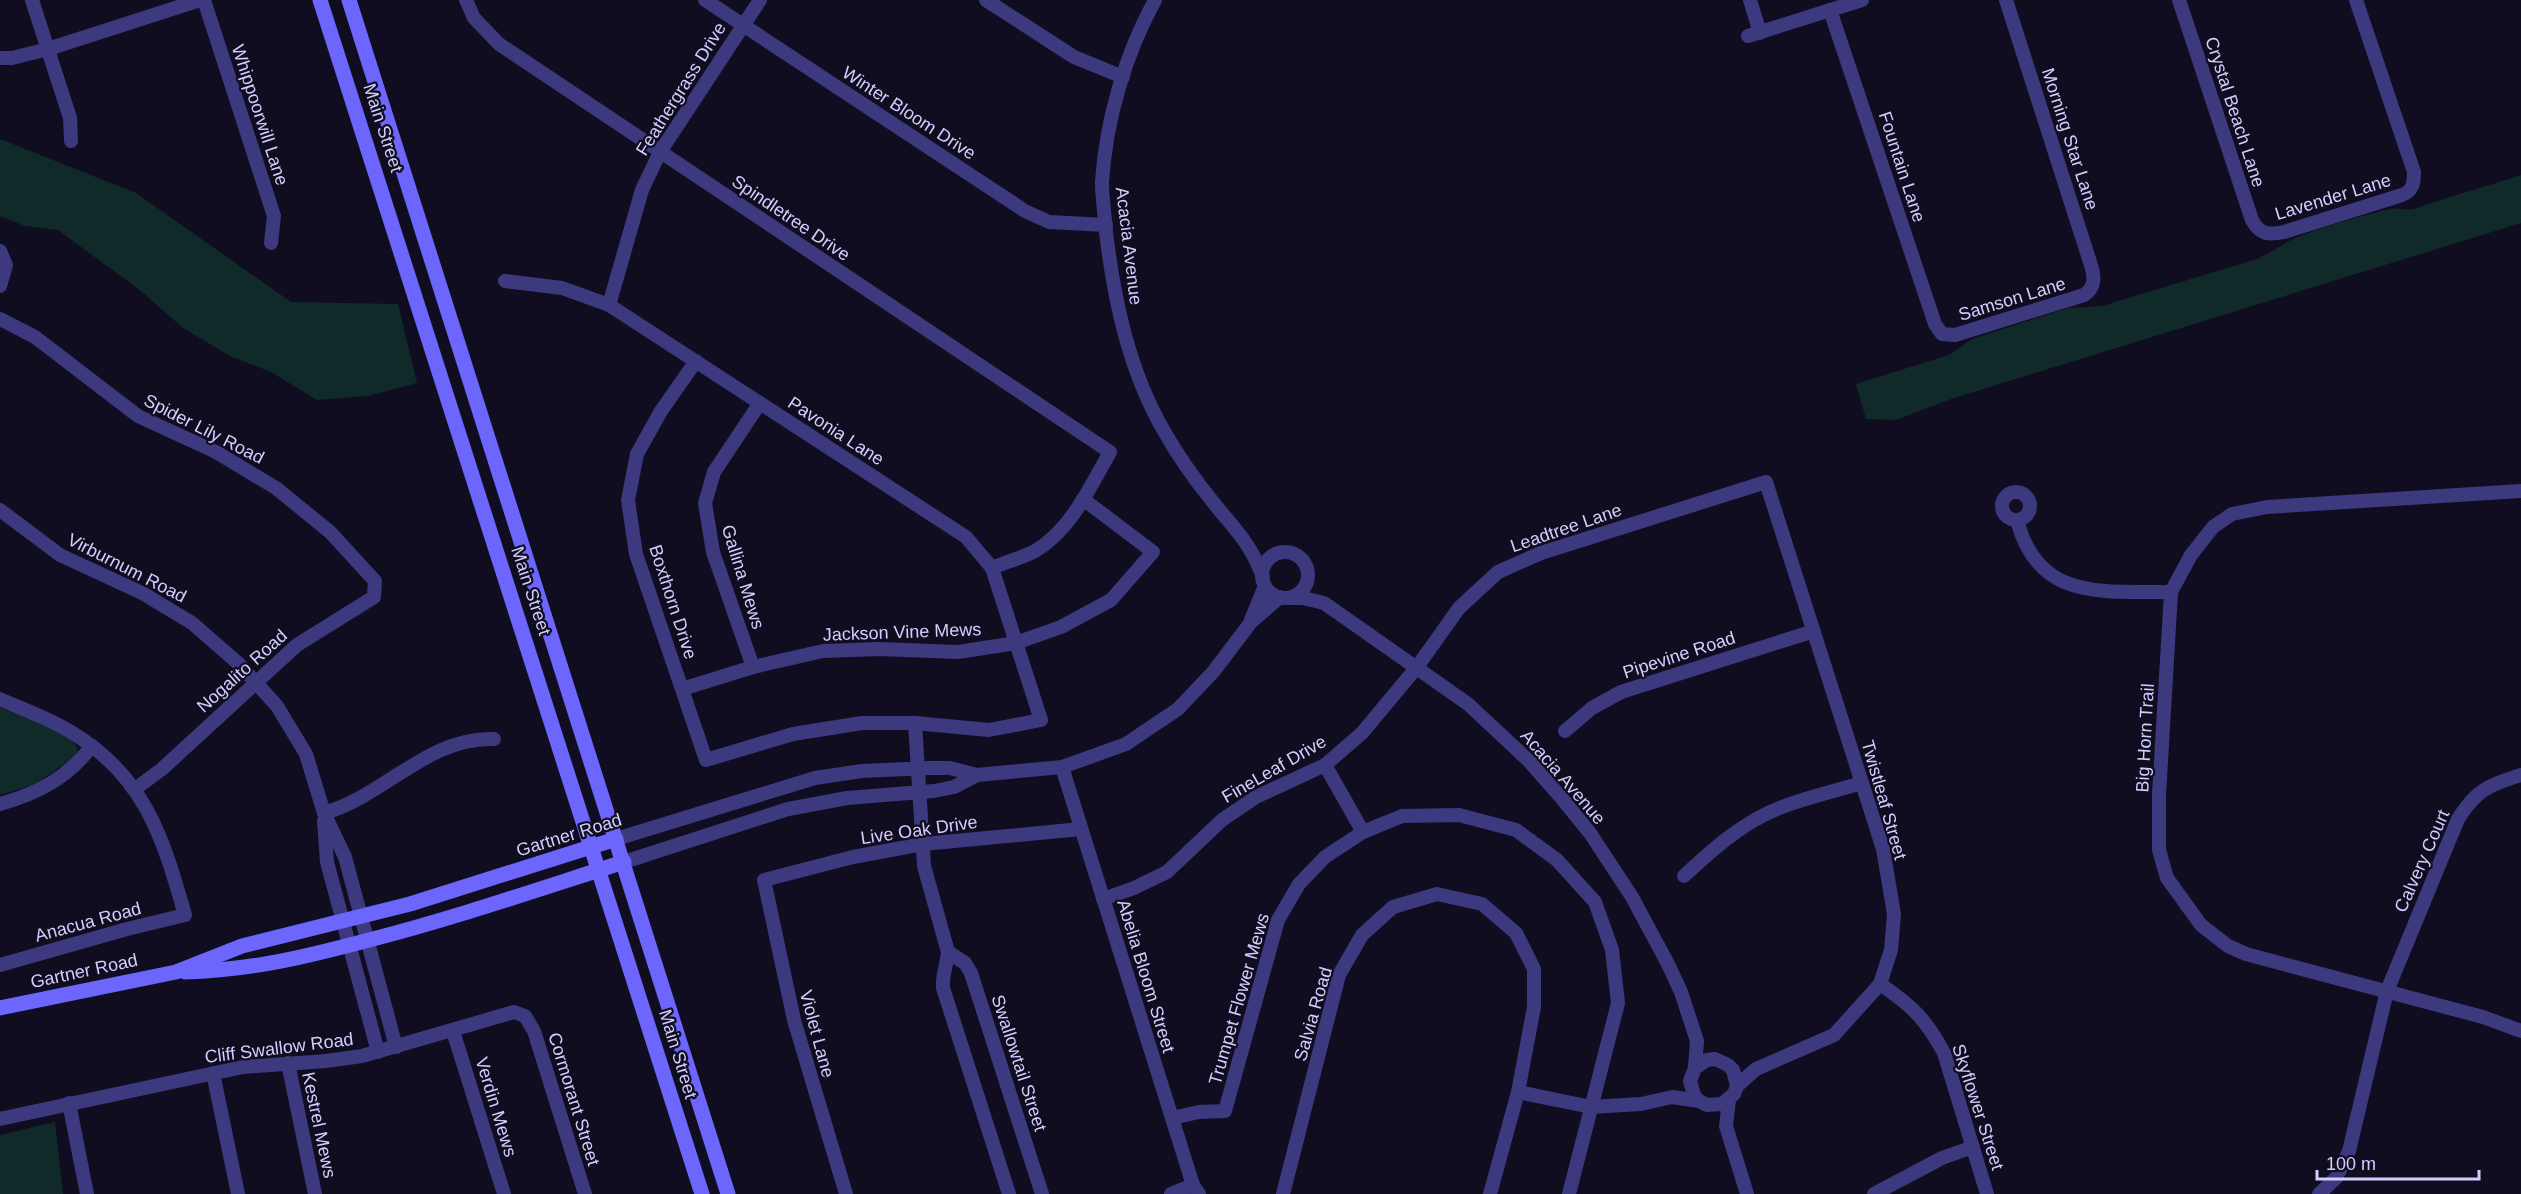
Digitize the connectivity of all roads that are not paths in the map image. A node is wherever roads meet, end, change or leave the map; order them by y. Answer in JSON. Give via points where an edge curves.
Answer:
{"nodes":[{"id":1,"x":32,"y":0,"type":"edge"},
{"id":2,"x":202,"y":0,"type":"edge"},
{"id":3,"x":320,"y":0,"type":"edge"},
{"id":4,"x":349,"y":0,"type":"edge"},
{"id":5,"x":466,"y":0,"type":"edge"},
{"id":6,"x":705,"y":0,"type":"edge"},
{"id":7,"x":760,"y":0,"type":"edge"},
{"id":8,"x":986,"y":0,"type":"edge"},
{"id":9,"x":1155,"y":0,"type":"edge"},
{"id":10,"x":1750,"y":0,"type":"edge"},
{"id":11,"x":1862,"y":0,"type":"edge"},
{"id":12,"x":2006,"y":0,"type":"edge"},
{"id":13,"x":2179,"y":0,"type":"edge"},
{"id":14,"x":2356,"y":0,"type":"edge"},
{"id":15,"x":1830,"y":10,"type":"junction"},
{"id":16,"x":743,"y":25,"type":"junction"},
{"id":17,"x":48,"y":49,"type":"junction"},
{"id":18,"x":0,"y":58,"type":"edge"},
{"id":19,"x":1123,"y":77,"type":"junction"},
{"id":20,"x":71,"y":141,"type":"dead end"},
{"id":21,"x":660,"y":152,"type":"junction"},
{"id":22,"x":1106,"y":225,"type":"junction"},
{"id":23,"x":2263,"y":233,"type":"joint"},
{"id":24,"x":271,"y":243,"type":"dead end"},
{"id":25,"x":2,"y":255,"type":"edge"},
{"id":26,"x":505,"y":280,"type":"dead end"},
{"id":27,"x":0,"y":286,"type":"edge"},
{"id":28,"x":2091,"y":290,"type":"joint"},
{"id":29,"x":609,"y":305,"type":"junction"},
{"id":30,"x":0,"y":319,"type":"edge"},
{"id":31,"x":1942,"y":334,"type":"joint"},
{"id":32,"x":696,"y":361,"type":"junction"},
{"id":33,"x":760,"y":403,"type":"junction"},
{"id":34,"x":1766,"y":482,"type":"joint"},
{"id":35,"x":2521,"y":491,"type":"edge"},
{"id":36,"x":1083,"y":500,"type":"junction"},
{"id":37,"x":0,"y":510,"type":"edge"},
{"id":38,"x":2017,"y":520,"type":"dead end"},
{"id":39,"x":1247,"y":542,"type":"junction"},
{"id":40,"x":1274,"y":553,"type":"junction"},
{"id":41,"x":992,"y":568,"type":"junction"},
{"id":42,"x":1307,"y":571,"type":"junction"},
{"id":43,"x":1264,"y":581,"type":"junction"},
{"id":44,"x":376,"y":587,"type":"joint"},
{"id":45,"x":2171,"y":592,"type":"junction"},
{"id":46,"x":1285,"y":597,"type":"junction"},
{"id":47,"x":1324,"y":603,"type":"junction"},
{"id":48,"x":1251,"y":622,"type":"junction"},
{"id":49,"x":1814,"y":631,"type":"junction"},
{"id":50,"x":1016,"y":643,"type":"junction"},
{"id":51,"x":753,"y":666,"type":"junction"},
{"id":52,"x":1417,"y":668,"type":"junction"},
{"id":53,"x":256,"y":682,"type":"junction"},
{"id":54,"x":682,"y":689,"type":"junction"},
{"id":55,"x":0,"y":699,"type":"edge"},
{"id":56,"x":915,"y":723,"type":"junction"},
{"id":57,"x":1565,"y":731,"type":"dead end"},
{"id":58,"x":494,"y":739,"type":"dead end"},
{"id":59,"x":92,"y":746,"type":"junction"},
{"id":60,"x":1325,"y":765,"type":"junction"},
{"id":61,"x":1062,"y":767,"type":"junction"},
{"id":62,"x":918,"y":769,"type":"junction"},
{"id":63,"x":977,"y":775,"type":"junction"},
{"id":64,"x":2521,"y":775,"type":"edge"},
{"id":65,"x":1862,"y":783,"type":"junction"},
{"id":66,"x":135,"y":789,"type":"junction"},
{"id":67,"x":920,"y":792,"type":"junction"},
{"id":68,"x":0,"y":804,"type":"edge"},
{"id":69,"x":324,"y":813,"type":"junction"},
{"id":70,"x":1081,"y":830,"type":"junction"},
{"id":71,"x":1363,"y":832,"type":"junction"},
{"id":72,"x":616,"y":840,"type":"junction"},
{"id":73,"x":923,"y":844,"type":"junction"},
{"id":74,"x":593,"y":847,"type":"junction"},
{"id":75,"x":624,"y":862,"type":"junction"},
{"id":76,"x":600,"y":870,"type":"junction"},
{"id":77,"x":1684,"y":876,"type":"dead end"},
{"id":78,"x":764,"y":880,"type":"joint"},
{"id":79,"x":1103,"y":899,"type":"junction"},
{"id":80,"x":361,"y":917,"type":"junction"},
{"id":81,"x":343,"y":922,"type":"junction"},
{"id":82,"x":367,"y":941,"type":"junction"},
{"id":83,"x":350,"y":945,"type":"junction"},
{"id":84,"x":948,"y":952,"type":"junction"},
{"id":85,"x":0,"y":965,"type":"edge"},
{"id":86,"x":176,"y":972,"type":"junction"},
{"id":87,"x":1880,"y":984,"type":"junction"},
{"id":88,"x":2387,"y":991,"type":"junction"},
{"id":89,"x":0,"y":1008,"type":"edge"},
{"id":90,"x":525,"y":1016,"type":"joint"},
{"id":91,"x":453,"y":1031,"type":"junction"},
{"id":92,"x":2521,"y":1031,"type":"edge"},
{"id":93,"x":1697,"y":1041,"type":"junction"},
{"id":94,"x":396,"y":1047,"type":"junction"},
{"id":95,"x":378,"y":1052,"type":"junction"},
{"id":96,"x":1715,"y":1059,"type":"junction"},
{"id":97,"x":288,"y":1063,"type":"junction"},
{"id":98,"x":1728,"y":1065,"type":"junction"},
{"id":99,"x":1756,"y":1070,"type":"junction"},
{"id":100,"x":1693,"y":1071,"type":"junction"},
{"id":101,"x":213,"y":1073,"type":"junction"},
{"id":102,"x":1737,"y":1086,"type":"junction"},
{"id":103,"x":1518,"y":1092,"type":"junction"},
{"id":104,"x":1672,"y":1097,"type":"junction"},
{"id":105,"x":1729,"y":1100,"type":"junction"},
{"id":106,"x":69,"y":1103,"type":"junction"},
{"id":107,"x":1703,"y":1103,"type":"junction"},
{"id":108,"x":1591,"y":1107,"type":"junction"},
{"id":109,"x":1172,"y":1118,"type":"junction"},
{"id":110,"x":0,"y":1119,"type":"edge"},
{"id":111,"x":1726,"y":1126,"type":"junction"},
{"id":112,"x":1973,"y":1147,"type":"junction"},
{"id":113,"x":1196,"y":1190,"type":"edge"},
{"id":114,"x":87,"y":1194,"type":"edge"},
{"id":115,"x":237,"y":1194,"type":"edge"},
{"id":116,"x":315,"y":1194,"type":"edge"},
{"id":117,"x":504,"y":1194,"type":"edge"},
{"id":118,"x":585,"y":1194,"type":"edge"},
{"id":119,"x":702,"y":1194,"type":"edge"},
{"id":120,"x":728,"y":1194,"type":"edge"},
{"id":121,"x":846,"y":1194,"type":"edge"},
{"id":122,"x":1009,"y":1194,"type":"edge"},
{"id":123,"x":1042,"y":1194,"type":"edge"},
{"id":124,"x":1171,"y":1194,"type":"edge"},
{"id":125,"x":1283,"y":1194,"type":"edge"},
{"id":126,"x":1491,"y":1194,"type":"edge"},
{"id":127,"x":1569,"y":1194,"type":"edge"},
{"id":128,"x":1747,"y":1194,"type":"edge"},
{"id":129,"x":1874,"y":1194,"type":"edge"},
{"id":130,"x":1987,"y":1194,"type":"edge"},
{"id":131,"x":2319,"y":1194,"type":"edge"}],
"edges":[{"from":1,"to":17,"type":"street"},
{"from":2,"to":17,"type":"street"},
{"from":2,"to":24,"type":"street","name":"Whippoorwill Lane","via":[[274,216]]},
{"from":3,"to":74,"type":"main road","name":"Main Street"},
{"from":4,"to":72,"type":"main road","name":"Main Street"},
{"from":5,"to":21,"type":"street","name":"Spindletree Drive","via":[[474,18],[499,44]]},
{"from":6,"to":16,"type":"street","name":"Winter Bloom Drive"},
{"from":7,"to":16,"type":"street","name":"Feathergrass Drive"},
{"from":8,"to":19,"type":"street","via":[[1074,57]]},
{"from":9,"to":19,"type":"street","name":"Acacia Avenue"},
{"from":10,"to":15,"type":"street","via":[[1754,34]]},
{"from":11,"to":15,"type":"street"},
{"from":12,"to":28,"type":"street","name":"Morning Star Lane","via":[[2093,271]]},
{"from":13,"to":23,"type":"street","name":"Crystal Beach Lane","via":[[2252,220]]},
{"from":14,"to":23,"type":"street","name":"Lavender Lane","via":[[2414,172],[2412,189],[2284,232]]},
{"from":15,"to":31,"type":"street","name":"Fountain Lane","via":[[1935,324]]},
{"from":16,"to":21,"type":"street","name":"Feathergrass Drive"},
{"from":16,"to":22,"type":"street","name":"Winter Bloom Drive","via":[[1025,211],[1049,222]]},
{"from":17,"to":18,"type":"street"},
{"from":17,"to":20,"type":"street","via":[[70,118]]},
{"from":19,"to":22,"type":"street","name":"Acacia Avenue","via":[[1106,147],[1102,184]]},
{"from":21,"to":29,"type":"street","name":"Feathergrass Drive","via":[[642,190]]},
{"from":21,"to":36,"type":"street","name":"Spindletree Drive","via":[[1110,452]]},
{"from":22,"to":39,"type":"street","name":"Acacia Avenue","via":[[1123,329],[1142,385],[1163,430],[1188,469]]},
{"from":25,"to":27,"type":"street","via":[[6,265]]},
{"from":26,"to":29,"type":"street","name":"Pavonia Lane","via":[[562,288]]},
{"from":28,"to":31,"type":"street","name":"Samson Lane","via":[[1967,332]]},
{"from":29,"to":32,"type":"street","name":"Pavonia Lane"},
{"from":30,"to":44,"type":"street","name":"Spider Lily Road","via":[[35,337],[138,416],[235,462],[287,496],[350,552],[372,575]]},
{"from":32,"to":33,"type":"street","name":"Pavonia Lane"},
{"from":32,"to":54,"type":"street","name":"Boxthorn Drive","via":[[637,454],[628,500],[636,554]]},
{"from":33,"to":41,"type":"street","name":"Pavonia Lane","via":[[966,537]]},
{"from":33,"to":51,"type":"street","name":"Gallina Mews","via":[[714,472],[705,503],[713,552]]},
{"from":34,"to":49,"type":"street","name":"Twistleaf Street"},
{"from":34,"to":52,"type":"street","name":"Leadtree Lane","via":[[1541,553],[1498,572],[1459,608]]},
{"from":35,"to":45,"type":"street","name":"Big Horn Trail","via":[[2289,504],[2240,512],[2221,521],[2204,536]]},
{"from":36,"to":41,"type":"street","via":[[1063,528],[1035,551]]},
{"from":36,"to":50,"type":"street","name":"Jackson Vine Mews","via":[[1153,552],[1111,600],[1061,627]]},
{"from":37,"to":53,"type":"street","name":"Virburnum Road","via":[[60,555],[128,585],[176,613],[221,647]]},
{"from":38,"to":45,"type":"street","via":[[2030,553],[2054,578],[2068,585],[2099,591]]},
{"from":39,"to":40,"type":"street"},
{"from":39,"to":43,"type":"street"},
{"from":40,"to":42,"type":"street","via":[[1300,557]]},
{"from":40,"to":43,"type":"street","via":[[1263,567]]},
{"from":41,"to":50,"type":"street","name":"Pavonia Lane"},
{"from":42,"to":46,"type":"street","via":[[1304,590]]},
{"from":42,"to":47,"type":"street"},
{"from":43,"to":46,"type":"street"},
{"from":43,"to":48,"type":"street"},
{"from":44,"to":53,"type":"street","name":"Nogalito Road","via":[[374,597],[301,642]]},
{"from":45,"to":88,"type":"street","name":"Big Horn Trail","via":[[2159,795],[2159,850],[2167,878],[2201,925],[2228,946],[2265,960]]},
{"from":46,"to":47,"type":"street"},
{"from":46,"to":48,"type":"street"},
{"from":47,"to":52,"type":"street","name":"Acacia Avenue"},
{"from":48,"to":61,"type":"street","name":"Gartner Road","via":[[1214,671],[1178,709],[1126,744]]},
{"from":49,"to":57,"type":"street","name":"Pipevine Road","via":[[1621,692],[1592,708]]},
{"from":49,"to":65,"type":"street","name":"Twistleaf Street"},
{"from":50,"to":51,"type":"street","name":"Jackson Vine Mews","via":[[958,652],[879,648],[823,651]]},
{"from":50,"to":56,"type":"street","name":"Pavonia Lane","via":[[1041,720],[989,730]]},
{"from":51,"to":54,"type":"street","name":"Jackson Vine Mews"},
{"from":52,"to":60,"type":"street","name":"FineLeaf Drive","via":[[1362,733]]},
{"from":52,"to":93,"type":"street","name":"Acacia Avenue","via":[[1468,704],[1500,733],[1590,833],[1632,897],[1668,964]]},
{"from":53,"to":66,"type":"street","name":"Nogalito Road"},
{"from":53,"to":69,"type":"street","name":"Virburnum Road","via":[[300,742]]},
{"from":54,"to":56,"type":"street","name":"Boxthorn Drive","via":[[706,760],[793,735],[862,723]]},
{"from":55,"to":59,"type":"street","via":[[54,722]]},
{"from":56,"to":62,"type":"street"},
{"from":58,"to":69,"type":"street","via":[[474,739],[444,747],[358,800]]},
{"from":59,"to":66,"type":"street"},
{"from":59,"to":68,"type":"street","via":[[55,783]]},
{"from":60,"to":71,"type":"street"},
{"from":60,"to":79,"type":"street","name":"FineLeaf Drive","via":[[1256,797],[1222,819],[1167,872]]},
{"from":61,"to":63,"type":"street","name":"Gartner Road"},
{"from":61,"to":70,"type":"street","name":"Abelia Bloom Street"},
{"from":62,"to":63,"type":"street","name":"Gartner Road","via":[[950,768]]},
{"from":62,"to":67,"type":"street"},
{"from":62,"to":72,"type":"street","name":"Gartner Road","via":[[815,778]]},
{"from":63,"to":67,"type":"street","name":"Gartner Road","via":[[954,787]]},
{"from":64,"to":88,"type":"street","name":"Calvery Court","via":[[2497,782],[2470,799],[2458,819]]},
{"from":65,"to":77,"type":"street","via":[[1781,807],[1751,822]]},
{"from":65,"to":87,"type":"street","name":"Twistleaf Street","via":[[1883,849],[1894,914],[1891,950]]},
{"from":66,"to":85,"type":"street","name":"Anacua Road","via":[[163,841],[185,915]]},
{"from":67,"to":73,"type":"street"},
{"from":67,"to":75,"type":"street","name":"Gartner Road","via":[[847,798],[788,809]]},
{"from":69,"to":80,"type":"street","name":"Virburnum Road","via":[[345,857]]},
{"from":69,"to":81,"type":"street","name":"Virburnum Road","via":[[327,862]]},
{"from":70,"to":73,"type":"street","name":"Live Oak Drive"},
{"from":70,"to":79,"type":"street","name":"Abelia Bloom Street"},
{"from":71,"to":108,"type":"street","name":"Trumpet Flower Mews","via":[[1401,816],[1459,815],[1516,830],[1557,860],[1595,902],[1612,950],[1618,1003]]},
{"from":71,"to":109,"type":"street","name":"Trumpet Flower Mews","via":[[1318,864],[1299,884],[1278,920],[1225,1111]]},
{"from":72,"to":74,"type":"main road","name":"Gartner Road"},
{"from":72,"to":75,"type":"main road","name":"Main Street"},
{"from":73,"to":78,"type":"street","name":"Live Oak Drive"},
{"from":73,"to":84,"type":"street","via":[[924,866]]},
{"from":74,"to":76,"type":"main road","name":"Main Street"},
{"from":74,"to":80,"type":"main road","name":"Gartner Road"},
{"from":75,"to":76,"type":"main road","name":"Gartner Road"},
{"from":75,"to":120,"type":"main road","name":"Main Street"},
{"from":76,"to":82,"type":"main road","name":"Gartner Road"},
{"from":76,"to":119,"type":"main road","name":"Main Street"},
{"from":78,"to":121,"type":"street","name":"Violet Lane","via":[[794,1020]]},
{"from":79,"to":109,"type":"street","name":"Abelia Bloom Street"},
{"from":80,"to":81,"type":"main road","name":"Gartner Road"},
{"from":80,"to":82,"type":"street","name":"Virburnum Road"},
{"from":81,"to":83,"type":"street","name":"Virburnum Road"},
{"from":81,"to":86,"type":"main road","name":"Gartner Road","via":[[242,946]]},
{"from":82,"to":83,"type":"main road","name":"Gartner Road"},
{"from":82,"to":94,"type":"street","name":"Virburnum Road"},
{"from":83,"to":86,"type":"main road","name":"Gartner Road","via":[[250,968]]},
{"from":83,"to":95,"type":"street","name":"Virburnum Road"},
{"from":84,"to":122,"type":"street","via":[[943,988]]},
{"from":84,"to":123,"type":"street","name":"Swallowtail Street","via":[[971,973]]},
{"from":86,"to":89,"type":"main road","name":"Gartner Road"},
{"from":87,"to":99,"type":"street","name":"Twistleaf Street","via":[[1834,1035]]},
{"from":87,"to":112,"type":"street","name":"Skyflower Street","via":[[1910,1005],[1933,1032],[1944,1053]]},
{"from":88,"to":92,"type":"street","name":"Big Horn Trail"},
{"from":88,"to":131,"type":"street","name":"Calvery Court","via":[[2349,1151],[2336,1178]]},
{"from":90,"to":91,"type":"street","name":"Cliff Swallow Road","via":[[514,1012]]},
{"from":90,"to":118,"type":"street","name":"Cormorant Street","via":[[534,1030]]},
{"from":91,"to":94,"type":"street","name":"Cliff Swallow Road"},
{"from":91,"to":117,"type":"street","name":"Verdin Mews"},
{"from":93,"to":96,"type":"street","name":"Acacia Avenue"},
{"from":93,"to":100,"type":"street","name":"Acacia Avenue"},
{"from":94,"to":95,"type":"street","name":"Cliff Swallow Road"},
{"from":95,"to":97,"type":"street","name":"Cliff Swallow Road"},
{"from":96,"to":98,"type":"street"},
{"from":96,"to":100,"type":"street"},
{"from":97,"to":101,"type":"street","name":"Cliff Swallow Road"},
{"from":97,"to":116,"type":"street","name":"Kestrel Mews"},
{"from":98,"to":99,"type":"street"},
{"from":98,"to":102,"type":"street"},
{"from":99,"to":102,"type":"street","name":"Twistleaf Street"},
{"from":100,"to":104,"type":"street"},
{"from":100,"to":107,"type":"street","via":[[1691,1089]]},
{"from":101,"to":106,"type":"street","name":"Cliff Swallow Road"},
{"from":101,"to":115,"type":"street"},
{"from":102,"to":105,"type":"street"},
{"from":103,"to":108,"type":"street"},
{"from":103,"to":125,"type":"street","name":"Salvia Road","via":[[1534,1006],[1534,969],[1516,933],[1482,903],[1437,894],[1393,907],[1362,935],[1339,975]]},
{"from":103,"to":126,"type":"street","name":"Salvia Road"},
{"from":104,"to":107,"type":"street"},
{"from":104,"to":108,"type":"street","via":[[1641,1104]]},
{"from":105,"to":107,"type":"street","via":[[1722,1104]]},
{"from":105,"to":111,"type":"street"},
{"from":106,"to":110,"type":"street","name":"Cliff Swallow Road"},
{"from":106,"to":114,"type":"street"},
{"from":107,"to":111,"type":"street"},
{"from":108,"to":127,"type":"street","name":"Trumpet Flower Mews"},
{"from":109,"to":113,"type":"street","name":"Abelia Bloom Street"},
{"from":111,"to":128,"type":"street"},
{"from":112,"to":129,"type":"street","via":[[1942,1158]]},
{"from":112,"to":130,"type":"street","name":"Skyflower Street"},
{"from":113,"to":124,"type":"street"}]}
